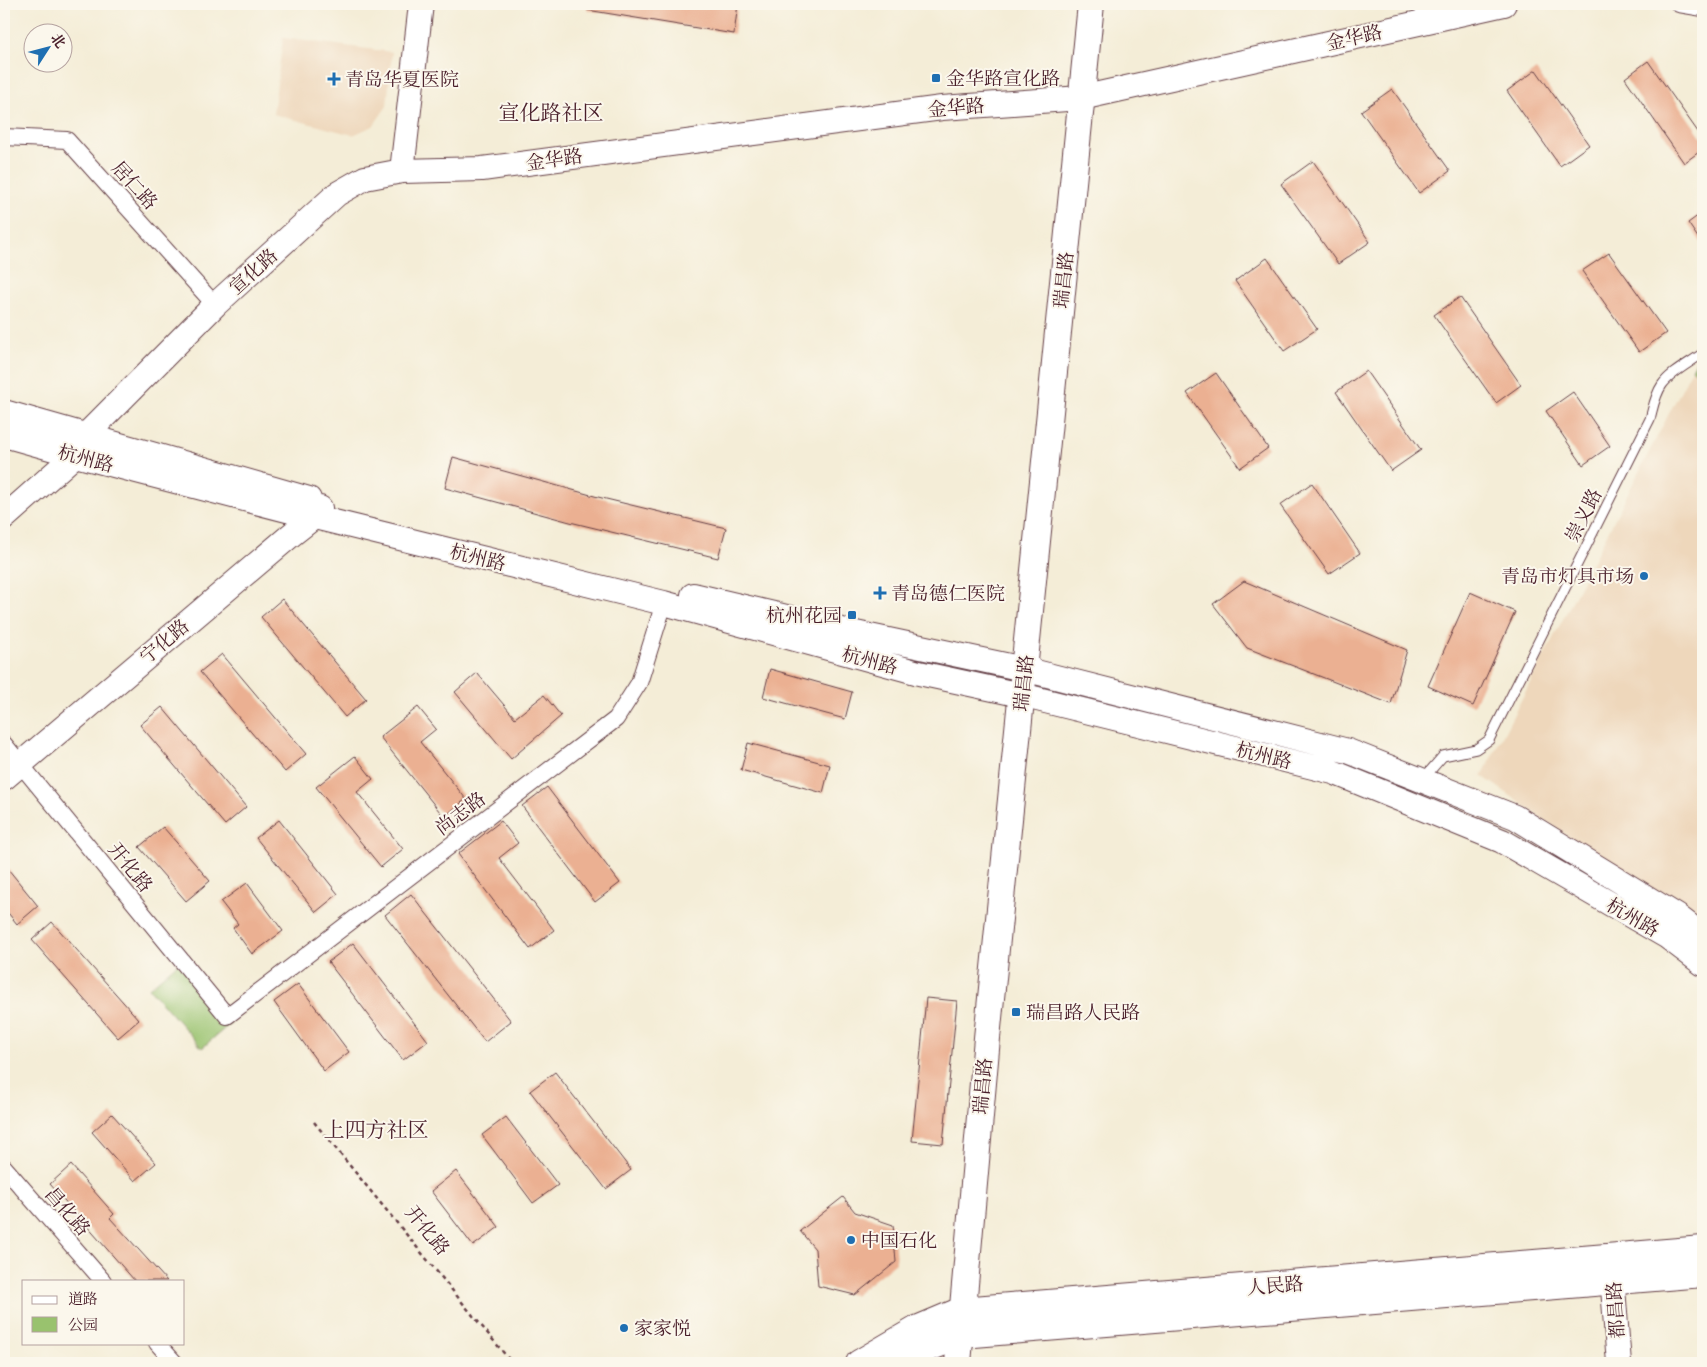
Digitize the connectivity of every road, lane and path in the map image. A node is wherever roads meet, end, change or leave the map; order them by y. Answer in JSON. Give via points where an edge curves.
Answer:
{"nodes":[{"id":1,"x":421,"y":4,"type":"edge"},
{"id":2,"x":1090,"y":4,"type":"edge"},
{"id":3,"x":1504,"y":4,"type":"edge"},
{"id":4,"x":1679,"y":4,"type":"edge"},
{"id":5,"x":1703,"y":8,"type":"edge"},
{"id":6,"x":1081,"y":98,"type":"junction"},
{"id":7,"x":4,"y":137,"type":"edge"},
{"id":8,"x":402,"y":171,"type":"junction"},
{"id":9,"x":215,"y":305,"type":"junction"},
{"id":10,"x":1703,"y":354,"type":"edge"},
{"id":11,"x":4,"y":412,"type":"edge"},
{"id":12,"x":4,"y":435,"type":"edge"},
{"id":13,"x":80,"y":445,"type":"junction"},
{"id":14,"x":319,"y":510,"type":"junction"},
{"id":15,"x":4,"y":518,"type":"edge"},
{"id":16,"x":664,"y":603,"type":"junction"},
{"id":17,"x":1024,"y":669,"type":"junction"},
{"id":18,"x":1022,"y":695,"type":"junction"},
{"id":19,"x":4,"y":744,"type":"edge"},
{"id":20,"x":12,"y":770,"type":"edge"},
{"id":21,"x":1422,"y":780,"type":"junction"},
{"id":22,"x":1703,"y":936,"type":"edge"},
{"id":23,"x":1703,"y":964,"type":"edge"},
{"id":24,"x":227,"y":1016,"type":"joint"},
{"id":25,"x":314,"y":1122,"type":"dead end"},
{"id":26,"x":4,"y":1167,"type":"edge"},
{"id":27,"x":1703,"y":1249,"type":"edge"},
{"id":28,"x":1612,"y":1269,"type":"junction"},
{"id":29,"x":1703,"y":1274,"type":"edge"},
{"id":30,"x":102,"y":1280,"type":"edge"},
{"id":31,"x":962,"y":1323,"type":"junction"},
{"id":32,"x":158,"y":1344,"type":"edge"},
{"id":33,"x":174,"y":1363,"type":"edge"},
{"id":34,"x":512,"y":1363,"type":"edge"},
{"id":35,"x":856,"y":1363,"type":"edge"},
{"id":36,"x":904,"y":1363,"type":"edge"},
{"id":37,"x":958,"y":1363,"type":"edge"},
{"id":38,"x":1619,"y":1363,"type":"edge"}],
"edges":[{"from":1,"to":8,"type":"main road"},
{"from":2,"to":6,"type":"main road","name":"瑞昌路"},
{"from":3,"to":6,"type":"main road","name":"金华路"},
{"from":4,"to":5,"type":"street"},
{"from":6,"to":8,"type":"main road","name":"金华路","via":[[942,108],[482,169]]},
{"from":6,"to":17,"type":"main road","name":"瑞昌路"},
{"from":7,"to":9,"type":"street","name":"居仁路","via":[[67,140]]},
{"from":8,"to":9,"type":"main road","name":"宣化路","via":[[365,178],[337,194]]},
{"from":9,"to":13,"type":"main road","name":"宣化路"},
{"from":10,"to":21,"type":"lane","name":"崇义路","via":[[1662,385],[1650,419],[1489,740],[1476,749],[1443,756]]},
{"from":11,"to":13,"type":"main road","name":"杭州路"},
{"from":12,"to":13,"type":"main road","name":"杭州路"},
{"from":13,"to":14,"type":"main road","name":"杭州路"},
{"from":13,"to":15,"type":"main road","name":"宣化路"},
{"from":14,"to":16,"type":"main road","name":"杭州路"},
{"from":14,"to":17,"type":"main road","name":"杭州路","via":[[372,517],[836,629]]},
{"from":14,"to":20,"type":"main road","name":"宁化路"},
{"from":16,"to":18,"type":"main road","name":"杭州路","via":[[919,673]]},
{"from":16,"to":24,"type":"street","name":"尚志路","via":[[639,683],[616,719]]},
{"from":17,"to":18,"type":"main road","name":"瑞昌路"},
{"from":17,"to":21,"type":"main road","name":"杭州路","via":[[1348,751]]},
{"from":18,"to":23,"type":"main road","name":"杭州路","via":[[1333,772],[1502,841],[1666,936]]},
{"from":18,"to":31,"type":"main road","name":"瑞昌路"},
{"from":19,"to":20,"type":"street","name":"开化路"},
{"from":20,"to":24,"type":"street","name":"开化路"},
{"from":21,"to":22,"type":"main road","name":"杭州路","via":[[1515,817],[1677,916]]},
{"from":25,"to":34,"type":"path","name":"开化路"},
{"from":26,"to":30,"type":"street","name":"昌化路"},
{"from":27,"to":28,"type":"main road","name":"人民路"},
{"from":28,"to":29,"type":"main road","name":"人民路"},
{"from":28,"to":31,"type":"main road","name":"人民路"},
{"from":28,"to":38,"type":"main road","name":"都昌路"},
{"from":31,"to":35,"type":"main road","name":"人民路","via":[[916,1329]]},
{"from":31,"to":36,"type":"main road","name":"人民路"},
{"from":31,"to":37,"type":"main road","name":"瑞昌路"},
{"from":32,"to":33,"type":"street"}]}
